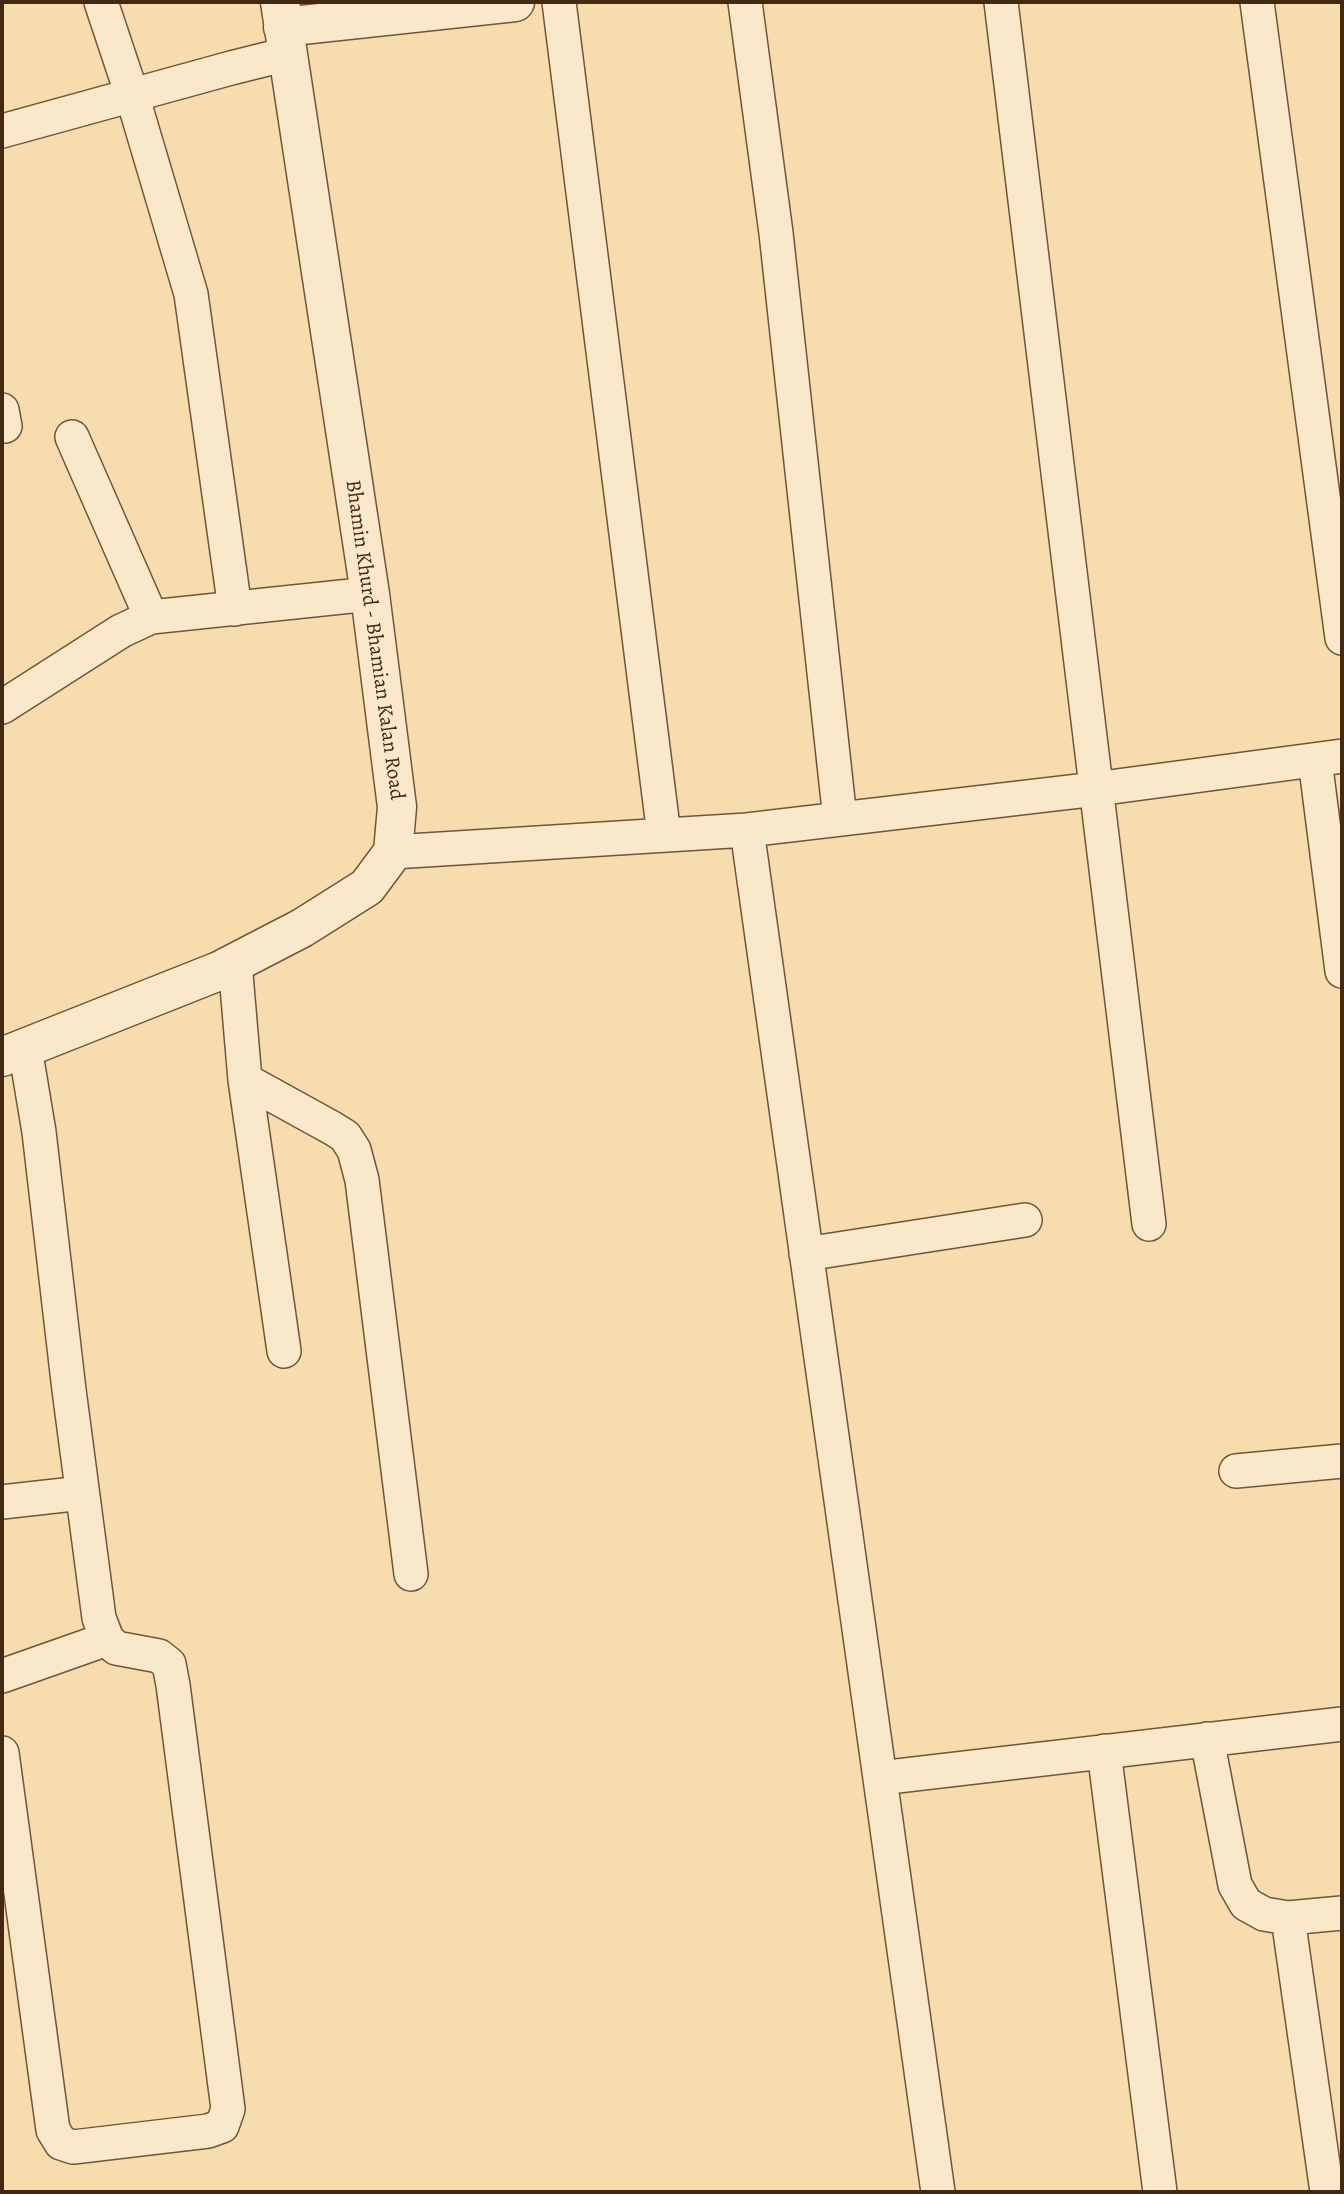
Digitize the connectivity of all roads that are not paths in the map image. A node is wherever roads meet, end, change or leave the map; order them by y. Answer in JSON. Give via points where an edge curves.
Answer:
{"nodes":[{"id":1,"x":101,"y":2,"type":"edge"},
{"id":2,"x":515,"y":2,"type":"edge"},
{"id":3,"x":559,"y":2,"type":"edge"},
{"id":4,"x":745,"y":2,"type":"edge"},
{"id":5,"x":1001,"y":2,"type":"edge"},
{"id":6,"x":1257,"y":2,"type":"edge"},
{"id":7,"x":284,"y":28,"type":"edge"},
{"id":8,"x":132,"y":94,"type":"junction"},
{"id":9,"x":2,"y":131,"type":"edge"},
{"id":10,"x":72,"y":437,"type":"dead end"},
{"id":11,"x":1329,"y":443,"type":"edge"},
{"id":12,"x":370,"y":594,"type":"junction"},
{"id":13,"x":235,"y":609,"type":"junction"},
{"id":14,"x":151,"y":617,"type":"junction"},
{"id":15,"x":1342,"y":638,"type":"edge"},
{"id":16,"x":2,"y":707,"type":"edge"},
{"id":17,"x":1328,"y":758,"type":"edge"},
{"id":18,"x":1096,"y":789,"type":"junction"},
{"id":19,"x":840,"y":819,"type":"junction"},
{"id":20,"x":747,"y":830,"type":"junction"},
{"id":21,"x":664,"y":835,"type":"junction"},
{"id":22,"x":393,"y":852,"type":"junction"},
{"id":23,"x":234,"y":962,"type":"junction"},
{"id":24,"x":1342,"y":971,"type":"edge"},
{"id":25,"x":14,"y":1052,"type":"edge"},
{"id":26,"x":245,"y":1080,"type":"junction"},
{"id":27,"x":1026,"y":1220,"type":"dead end"},
{"id":28,"x":1149,"y":1224,"type":"dead end"},
{"id":29,"x":806,"y":1254,"type":"junction"},
{"id":30,"x":284,"y":1351,"type":"dead end"},
{"id":31,"x":1342,"y":1461,"type":"edge"},
{"id":32,"x":1236,"y":1471,"type":"dead end"},
{"id":33,"x":82,"y":1493,"type":"junction"},
{"id":34,"x":2,"y":1502,"type":"edge"},
{"id":35,"x":411,"y":1574,"type":"dead end"},
{"id":36,"x":107,"y":1639,"type":"junction"},
{"id":37,"x":2,"y":1676,"type":"edge"},
{"id":38,"x":1342,"y":1724,"type":"edge"},
{"id":39,"x":1207,"y":1739,"type":"junction"},
{"id":40,"x":1104,"y":1751,"type":"junction"},
{"id":41,"x":2,"y":1753,"type":"edge"},
{"id":42,"x":880,"y":1778,"type":"junction"},
{"id":43,"x":8,"y":1844,"type":"edge"},
{"id":44,"x":1342,"y":1913,"type":"edge"},
{"id":45,"x":1288,"y":1918,"type":"junction"},
{"id":46,"x":937,"y":2192,"type":"edge"},
{"id":47,"x":1160,"y":2192,"type":"edge"},
{"id":48,"x":1327,"y":2192,"type":"edge"}],
"edges":[{"from":1,"to":8,"type":"street"},
{"from":2,"to":7,"type":"street"},
{"from":3,"to":21,"type":"street"},
{"from":4,"to":19,"type":"street","via":[[776,233]]},
{"from":5,"to":18,"type":"street"},
{"from":6,"to":11,"type":"street"},
{"from":7,"to":8,"type":"street"},
{"from":7,"to":12,"type":"street","name":"Bhamin Khurd - Bhamian Kalan Road"},
{"from":8,"to":9,"type":"street"},
{"from":8,"to":13,"type":"street","via":[[191,294]]},
{"from":10,"to":14,"type":"street"},
{"from":11,"to":15,"type":"street"},
{"from":12,"to":13,"type":"street"},
{"from":12,"to":22,"type":"street","name":"Bhamin Khurd - Bhamian Kalan Road","via":[[397,807]]},
{"from":13,"to":14,"type":"street"},
{"from":14,"to":16,"type":"street","via":[[121,631]]},
{"from":17,"to":18,"type":"street"},
{"from":17,"to":24,"type":"street"},
{"from":18,"to":19,"type":"street"},
{"from":18,"to":28,"type":"street"},
{"from":19,"to":20,"type":"street"},
{"from":20,"to":21,"type":"street"},
{"from":20,"to":29,"type":"street"},
{"from":21,"to":22,"type":"street"},
{"from":22,"to":23,"type":"street","via":[[367,887],[302,928]]},
{"from":23,"to":25,"type":"street"},
{"from":23,"to":26,"type":"street"},
{"from":25,"to":33,"type":"street","via":[[39,1132]]},
{"from":26,"to":30,"type":"street"},
{"from":26,"to":35,"type":"street","via":[[345,1136],[354,1150],[362,1180]]},
{"from":27,"to":29,"type":"street"},
{"from":29,"to":42,"type":"street"},
{"from":31,"to":32,"type":"street"},
{"from":33,"to":34,"type":"street"},
{"from":33,"to":36,"type":"street"},
{"from":36,"to":37,"type":"street"},
{"from":36,"to":43,"type":"street","via":[[116,1648],[159,1656],[169,1664],[228,2109],[222,2126],[121,2143],[73,2147],[61,2143],[53,2130]]},
{"from":38,"to":39,"type":"street"},
{"from":39,"to":40,"type":"street"},
{"from":39,"to":45,"type":"street","via":[[1234,1885],[1246,1904],[1264,1914]]},
{"from":40,"to":42,"type":"street"},
{"from":40,"to":47,"type":"street"},
{"from":41,"to":43,"type":"street"},
{"from":42,"to":46,"type":"street"},
{"from":44,"to":45,"type":"street"},
{"from":45,"to":48,"type":"street"}]}
